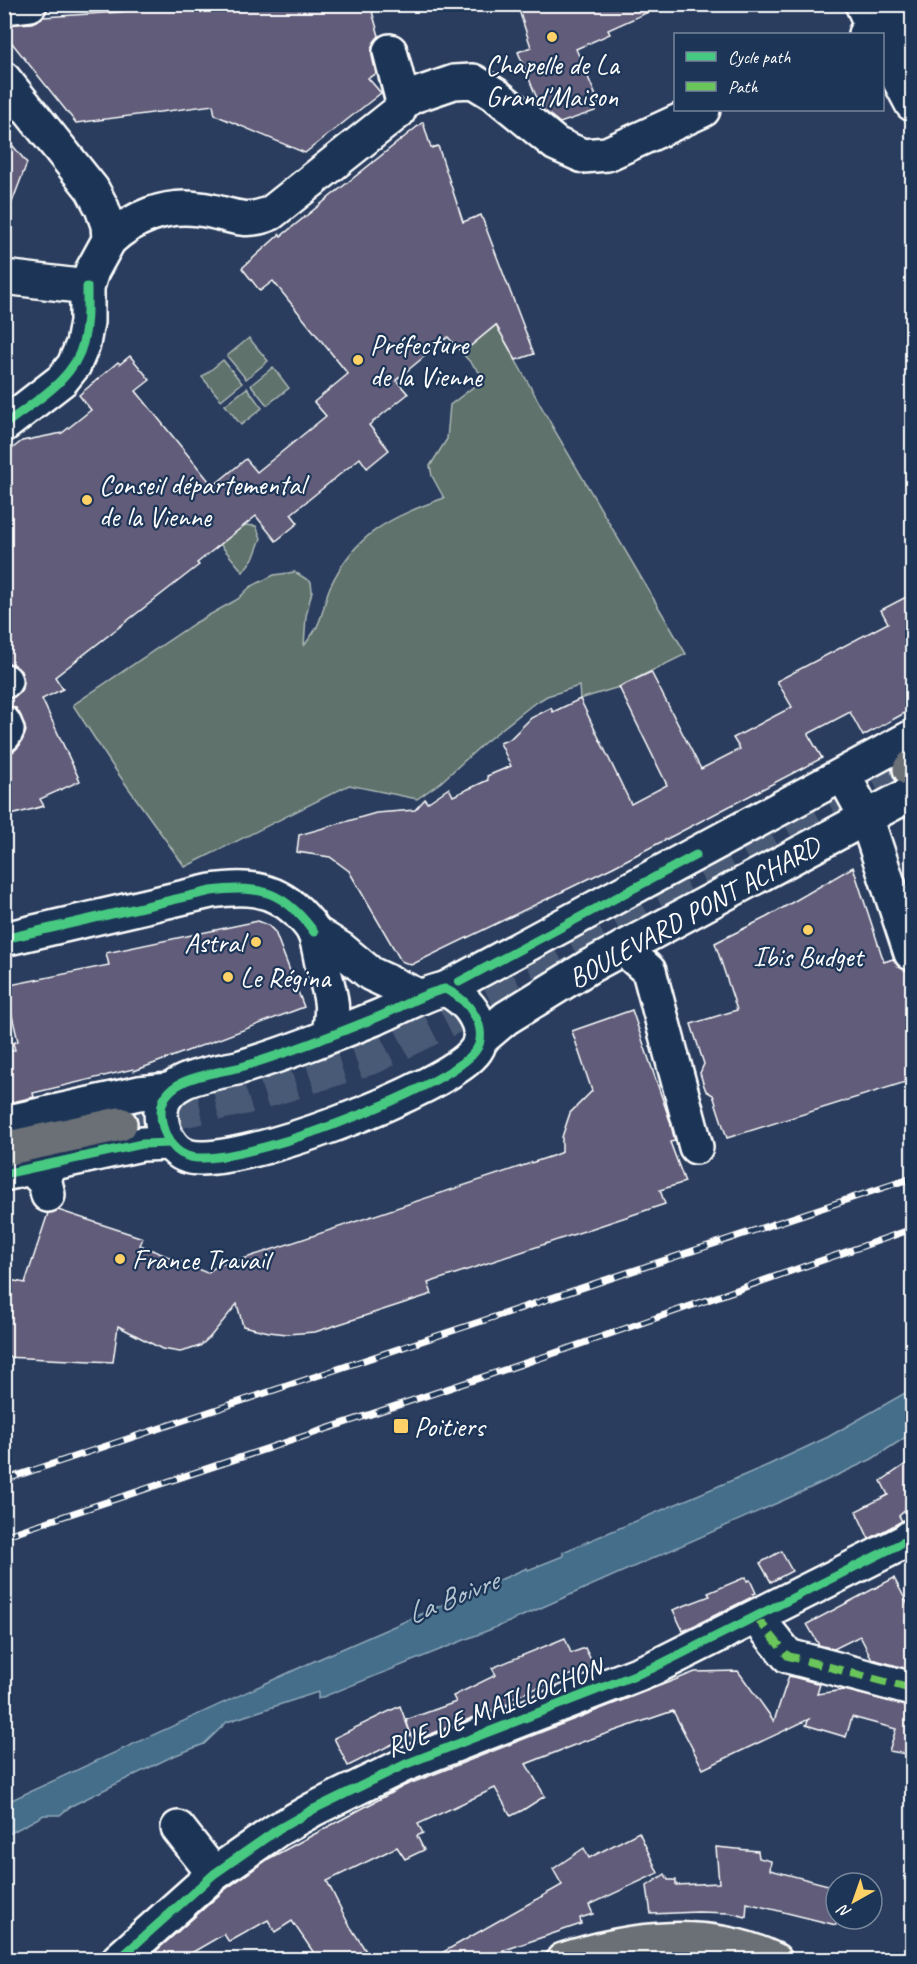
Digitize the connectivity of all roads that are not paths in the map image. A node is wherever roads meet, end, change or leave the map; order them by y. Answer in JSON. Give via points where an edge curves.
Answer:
{"nodes":[{"id":1,"x":30,"y":4,"type":"edge"},
{"id":2,"x":4,"y":7,"type":"edge"},
{"id":3,"x":874,"y":26,"type":"edge"},
{"id":4,"x":884,"y":47,"type":"edge"},
{"id":5,"x":390,"y":51,"type":"dead end"},
{"id":6,"x":912,"y":51,"type":"edge"},
{"id":7,"x":4,"y":79,"type":"edge"},
{"id":8,"x":403,"y":102,"type":"junction"},
{"id":9,"x":912,"y":104,"type":"edge"},
{"id":10,"x":701,"y":111,"type":"edge"},
{"id":11,"x":92,"y":189,"type":"junction"},
{"id":12,"x":140,"y":218,"type":"junction"},
{"id":13,"x":109,"y":240,"type":"junction"},
{"id":14,"x":4,"y":277,"type":"edge"},
{"id":15,"x":87,"y":287,"type":"junction"},
{"id":16,"x":4,"y":425,"type":"edge"},
{"id":17,"x":4,"y":723,"type":"edge"},
{"id":18,"x":4,"y":735,"type":"edge"},
{"id":19,"x":912,"y":766,"type":"edge"},
{"id":20,"x":844,"y":776,"type":"junction"},
{"id":21,"x":866,"y":817,"type":"junction"},
{"id":22,"x":906,"y":917,"type":"edge"},
{"id":23,"x":314,"y":932,"type":"junction"},
{"id":24,"x":4,"y":939,"type":"edge"},
{"id":25,"x":623,"y":948,"type":"junction"},
{"id":26,"x":910,"y":953,"type":"dead end"},
{"id":27,"x":433,"y":993,"type":"junction"},
{"id":28,"x":328,"y":1036,"type":"junction"},
{"id":29,"x":480,"y":1040,"type":"junction"},
{"id":30,"x":170,"y":1090,"type":"junction"},
{"id":31,"x":4,"y":1123,"type":"edge"},
{"id":32,"x":120,"y":1124,"type":"tunnel mouth"},
{"id":33,"x":170,"y":1143,"type":"junction"},
{"id":34,"x":696,"y":1147,"type":"dead end"},
{"id":35,"x":4,"y":1149,"type":"edge"},
{"id":36,"x":28,"y":1179,"type":"edge"},
{"id":37,"x":912,"y":1536,"type":"edge"},
{"id":38,"x":756,"y":1617,"type":"junction"},
{"id":39,"x":912,"y":1689,"type":"edge"},
{"id":40,"x":178,"y":1828,"type":"dead end"},
{"id":41,"x":214,"y":1874,"type":"junction"},
{"id":42,"x":118,"y":1959,"type":"edge"},
{"id":43,"x":563,"y":1959,"type":"edge"},
{"id":44,"x":775,"y":1959,"type":"edge"}],
"edges":[{"from":1,"to":2,"type":"street"},
{"from":3,"to":6,"type":"street"},
{"from":4,"to":9,"type":"street"},
{"from":5,"to":8,"type":"street"},
{"from":7,"to":11,"type":"street"},
{"from":8,"to":10,"type":"street","via":[[454,82],[473,81],[556,144],[584,156],[608,154]]},
{"from":8,"to":12,"type":"street","via":[[398,112],[314,180],[258,219],[198,208],[156,212]]},
{"from":11,"to":12,"type":"street","via":[[123,213]]},
{"from":11,"to":13,"type":"street","via":[[108,225]]},
{"from":12,"to":13,"type":"street"},
{"from":13,"to":15,"type":"street"},
{"from":14,"to":15,"type":"street"},
{"from":15,"to":16,"type":"street","via":[[87,321],[74,365],[62,380]]},
{"from":17,"to":18,"type":"street","via":[[8,730]]},
{"from":19,"to":20,"type":"street","name":"BOULEVARD PONT ACHARD"},
{"from":19,"to":21,"type":"street","name":"BOULEVARD PONT ACHARD"},
{"from":20,"to":21,"type":"street"},
{"from":20,"to":27,"type":"street","name":"BOULEVARD PONT ACHARD"},
{"from":21,"to":22,"type":"street"},
{"from":21,"to":25,"type":"street","name":"BOULEVARD PONT ACHARD"},
{"from":22,"to":26,"type":"street"},
{"from":23,"to":24,"type":"street","via":[[288,902],[274,894],[235,887]]},
{"from":23,"to":27,"type":"street","via":[[371,974]]},
{"from":23,"to":28,"type":"street","via":[[333,1002]]},
{"from":25,"to":29,"type":"street","name":"BOULEVARD PONT ACHARD","via":[[506,1018]]},
{"from":25,"to":34,"type":"street","via":[[649,971]]},
{"from":27,"to":28,"type":"street","name":"BOULEVARD PONT ACHARD"},
{"from":27,"to":29,"type":"street","via":[[463,1000],[480,1029]]},
{"from":28,"to":30,"type":"street","name":"BOULEVARD PONT ACHARD","via":[[266,1059],[190,1079]]},
{"from":29,"to":33,"type":"street","name":"BOULEVARD PONT ACHARD","via":[[474,1053],[447,1075],[336,1124],[210,1159],[189,1157]]},
{"from":30,"to":31,"type":"street","name":"BOULEVARD PONT ACHARD"},
{"from":30,"to":33,"type":"street","via":[[161,1112]]},
{"from":32,"to":35,"type":"main road"},
{"from":33,"to":36,"type":"street","via":[[142,1144]]},
{"from":37,"to":38,"type":"street","name":"RUE DE MAILLOCHON"},
{"from":38,"to":39,"type":"street","via":[[788,1656]]},
{"from":38,"to":41,"type":"street","name":"RUE DE MAILLOCHON","via":[[643,1672],[359,1786],[277,1830]]},
{"from":40,"to":41,"type":"street"},
{"from":41,"to":42,"type":"street","name":"RUE DE MAILLOCHON"},
{"from":43,"to":44,"type":"main road","via":[[663,1940],[708,1940],[753,1949]]}]}
